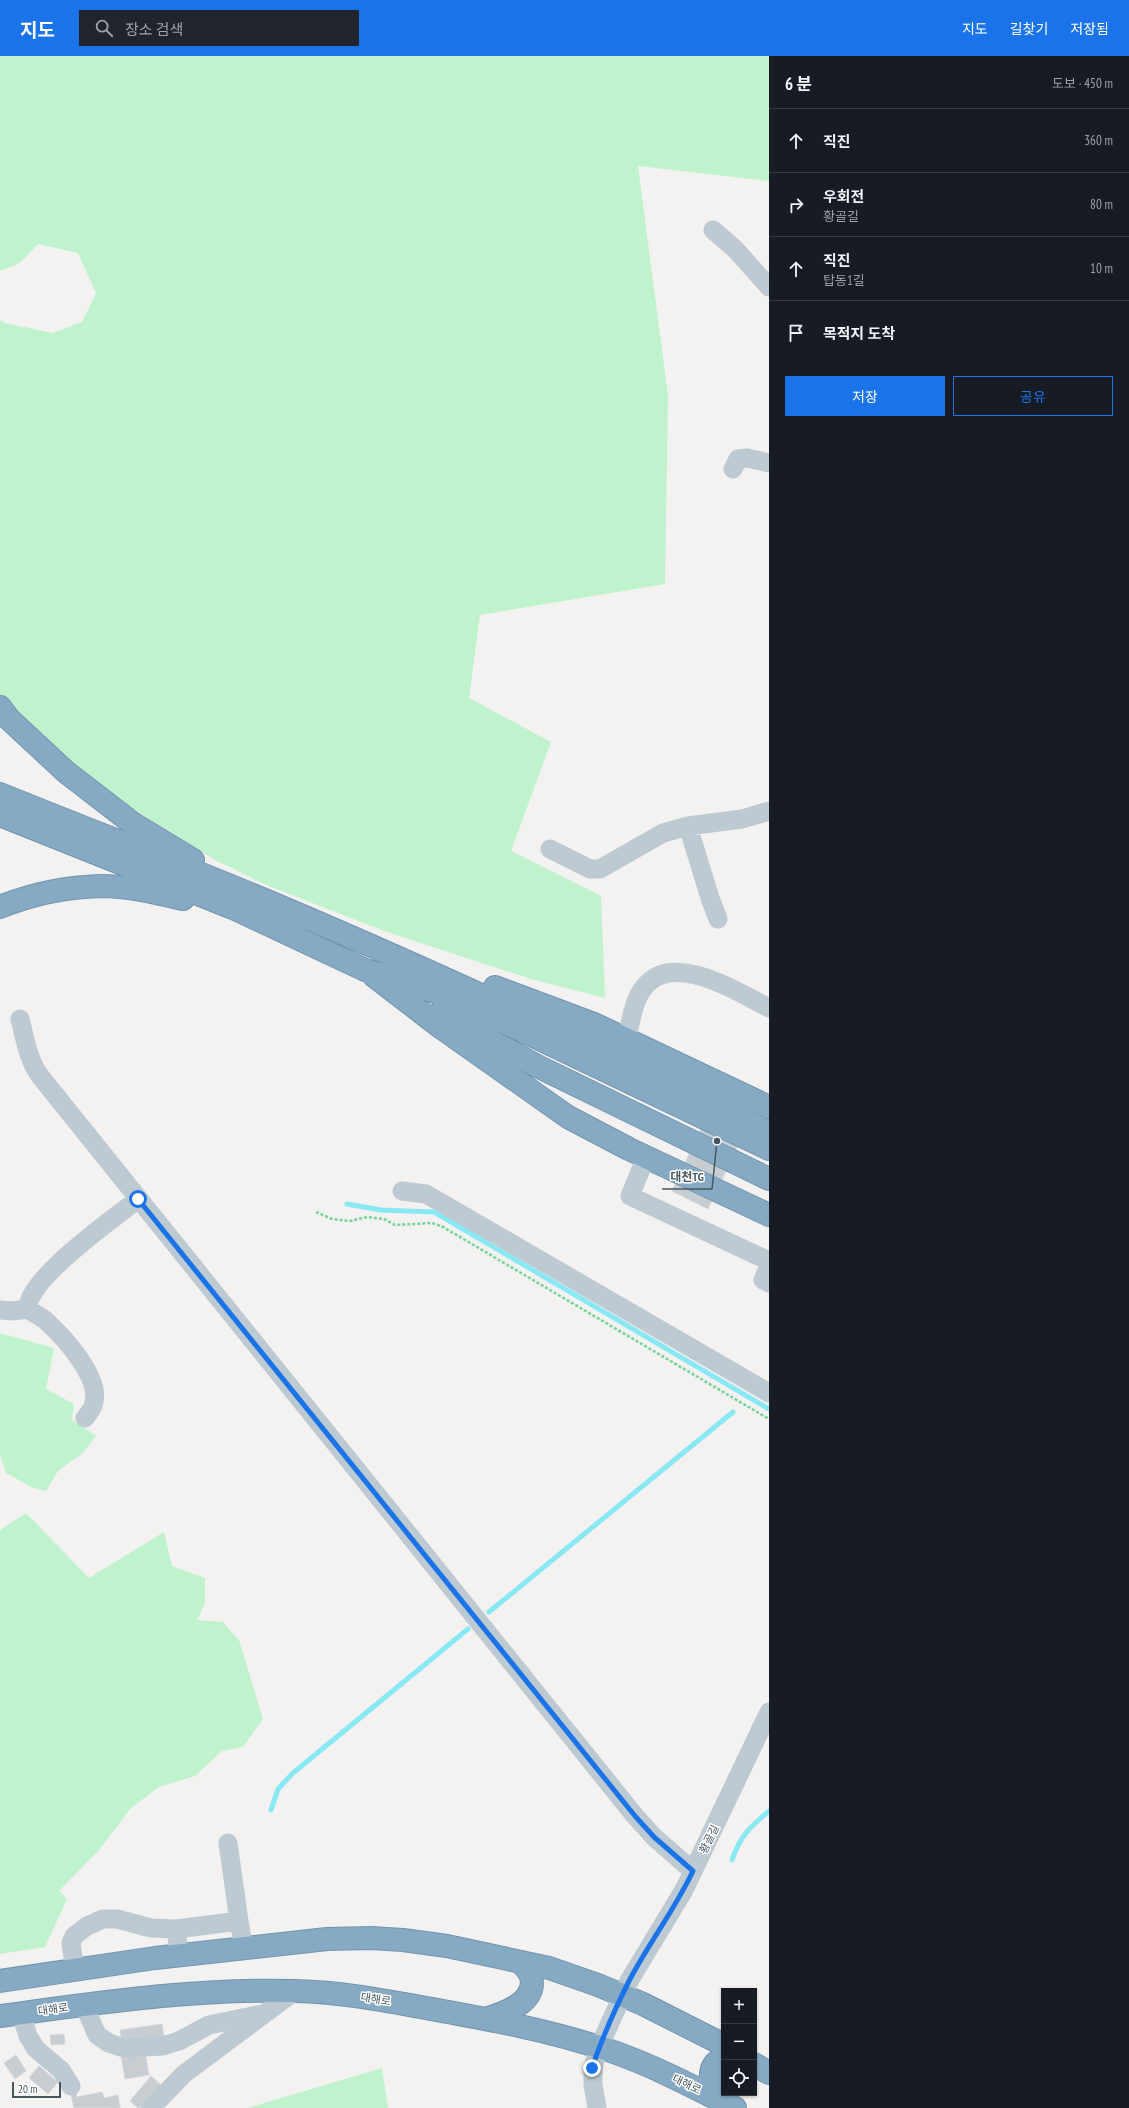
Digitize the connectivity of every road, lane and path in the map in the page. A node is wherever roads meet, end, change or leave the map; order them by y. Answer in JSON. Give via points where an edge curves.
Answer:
{"nodes":[{"id":1,"x":713,"y":230,"type":"dead end"},
{"id":2,"x":769,"y":287,"type":"edge"},
{"id":3,"x":769,"y":463,"type":"edge"},
{"id":4,"x":733,"y":469,"type":"dead end"},
{"id":5,"x":0,"y":707,"type":"edge"},
{"id":6,"x":0,"y":794,"type":"edge"},
{"id":7,"x":769,"y":811,"type":"edge"},
{"id":8,"x":0,"y":815,"type":"edge"},
{"id":9,"x":688,"y":826,"type":"junction"},
{"id":10,"x":550,"y":849,"type":"dead end"},
{"id":11,"x":238,"y":900,"type":"junction"},
{"id":12,"x":0,"y":907,"type":"edge"},
{"id":13,"x":718,"y":919,"type":"dead end"},
{"id":14,"x":404,"y":961,"type":"junction"},
{"id":15,"x":365,"y":970,"type":"junction"},
{"id":16,"x":769,"y":1008,"type":"edge"},
{"id":17,"x":20,"y":1019,"type":"dead end"},
{"id":18,"x":627,"y":1040,"type":"junction"},
{"id":19,"x":769,"y":1106,"type":"edge"},
{"id":20,"x":769,"y":1132,"type":"edge"},
{"id":21,"x":769,"y":1149,"type":"edge"},
{"id":22,"x":646,"y":1157,"type":"junction"},
{"id":23,"x":769,"y":1179,"type":"edge"},
{"id":24,"x":402,"y":1191,"type":"dead end"},
{"id":25,"x":138,"y":1199,"type":"junction"},
{"id":26,"x":316,"y":1212,"type":"dead end"},
{"id":27,"x":769,"y":1215,"type":"edge"},
{"id":28,"x":769,"y":1261,"type":"edge"},
{"id":29,"x":769,"y":1266,"type":"edge"},
{"id":30,"x":769,"y":1283,"type":"edge"},
{"id":31,"x":28,"y":1309,"type":"junction"},
{"id":32,"x":0,"y":1310,"type":"edge"},
{"id":33,"x":769,"y":1393,"type":"edge"},
{"id":34,"x":85,"y":1418,"type":"dead end"},
{"id":35,"x":769,"y":1420,"type":"edge"},
{"id":36,"x":769,"y":1712,"type":"edge"},
{"id":37,"x":228,"y":1842,"type":"dead end"},
{"id":38,"x":693,"y":1871,"type":"junction"},
{"id":39,"x":239,"y":1921,"type":"junction"},
{"id":40,"x":177,"y":1929,"type":"junction"},
{"id":41,"x":244,"y":1949,"type":"junction"},
{"id":42,"x":178,"y":1956,"type":"junction"},
{"id":43,"x":521,"y":1962,"type":"junction"},
{"id":44,"x":75,"y":1971,"type":"junction"},
{"id":45,"x":0,"y":1981,"type":"edge"},
{"id":46,"x":295,"y":1991,"type":"junction"},
{"id":47,"x":622,"y":1995,"type":"junction"},
{"id":48,"x":84,"y":2005,"type":"junction"},
{"id":49,"x":262,"y":2014,"type":"junction"},
{"id":50,"x":10,"y":2015,"type":"edge"},
{"id":51,"x":485,"y":2019,"type":"junction"},
{"id":52,"x":721,"y":2043,"type":"edge"},
{"id":53,"x":599,"y":2048,"type":"junction"},
{"id":54,"x":721,"y":2060,"type":"edge"},
{"id":55,"x":757,"y":2066,"type":"edge"},
{"id":56,"x":769,"y":2073,"type":"edge"},
{"id":57,"x":71,"y":2086,"type":"dead end"},
{"id":58,"x":727,"y":2104,"type":"edge"},
{"id":59,"x":151,"y":2108,"type":"edge"},
{"id":60,"x":597,"y":2108,"type":"edge"}],
"edges":[{"from":1,"to":2,"type":"street"},
{"from":3,"to":4,"type":"street","via":[[747,458],[738,459]]},
{"from":5,"to":11,"type":"highway","via":[[9,719],[66,772]]},
{"from":6,"to":11,"type":"highway"},
{"from":7,"to":9,"type":"street","via":[[742,819]]},
{"from":8,"to":11,"type":"highway"},
{"from":9,"to":10,"type":"street","via":[[663,833],[600,869],[590,869]]},
{"from":9,"to":13,"type":"street"},
{"from":11,"to":12,"type":"highway","via":[[102,886],[21,898]]},
{"from":11,"to":14,"type":"highway"},
{"from":11,"to":15,"type":"highway"},
{"from":14,"to":18,"type":"highway","via":[[463,975],[594,1024]]},
{"from":14,"to":20,"type":"highway","via":[[487,997]]},
{"from":15,"to":21,"type":"highway","via":[[408,982],[464,1003]]},
{"from":15,"to":22,"type":"highway","via":[[568,1117]]},
{"from":15,"to":23,"type":"highway","via":[[537,1066]]},
{"from":16,"to":18,"type":"street","via":[[701,976],[690,973],[666,973],[648,981],[640,991]]},
{"from":17,"to":25,"type":"street","via":[[34,1068]]},
{"from":18,"to":19,"type":"highway"},
{"from":22,"to":27,"type":"highway"},
{"from":22,"to":28,"type":"street","via":[[630,1196]]},
{"from":24,"to":33,"type":"street","via":[[426,1194]]},
{"from":25,"to":31,"type":"street","via":[[42,1279],[31,1295]]},
{"from":25,"to":38,"type":"street","via":[[635,1816],[654,1837]]},
{"from":26,"to":35,"type":"path","via":[[332,1219],[350,1221],[367,1217],[384,1219],[395,1225],[432,1223],[443,1227]]},
{"from":29,"to":30,"type":"street","via":[[762,1280]]},
{"from":31,"to":32,"type":"street"},
{"from":31,"to":34,"type":"street","via":[[45,1320],[64,1338],[84,1366],[94,1388],[95,1401]]},
{"from":36,"to":38,"type":"street","name":"황골길"},
{"from":37,"to":39,"type":"street"},
{"from":38,"to":47,"type":"street","name":"황골길"},
{"from":39,"to":40,"type":"street"},
{"from":39,"to":41,"type":"street"},
{"from":40,"to":42,"type":"street"},
{"from":40,"to":44,"type":"street","via":[[151,1928],[117,1919],[103,1919],[87,1926],[74,1936],[71,1943]]},
{"from":41,"to":42,"type":"highway"},
{"from":41,"to":43,"type":"highway","via":[[327,1939],[371,1938],[447,1946]]},
{"from":42,"to":44,"type":"highway"},
{"from":43,"to":47,"type":"highway","via":[[549,1968]]},
{"from":43,"to":51,"type":"highway","via":[[531,1977],[531,1989],[524,2000],[508,2012]]},
{"from":44,"to":45,"type":"highway"},
{"from":46,"to":48,"type":"highway","name":"대해로","via":[[217,1992]]},
{"from":46,"to":49,"type":"street"},
{"from":46,"to":51,"type":"highway","name":"대해로","via":[[366,1997]]},
{"from":47,"to":52,"type":"highway"},
{"from":47,"to":53,"type":"street","name":"황골길"},
{"from":48,"to":49,"type":"street","via":[[97,2035],[108,2043],[124,2048],[163,2046],[179,2041],[209,2025]]},
{"from":48,"to":50,"type":"highway","name":"대해로"},
{"from":49,"to":59,"type":"street","via":[[184,2074]]},
{"from":50,"to":57,"type":"street","via":[[36,2049],[61,2070]]},
{"from":51,"to":53,"type":"highway","name":"대해로","via":[[534,2029]]},
{"from":53,"to":58,"type":"highway","name":"대해로","via":[[680,2080]]},
{"from":53,"to":60,"type":"street","name":"황골길","via":[[592,2068]]},
{"from":54,"to":58,"type":"highway","via":[[712,2068],[710,2081]]},
{"from":55,"to":56,"type":"highway"}]}
